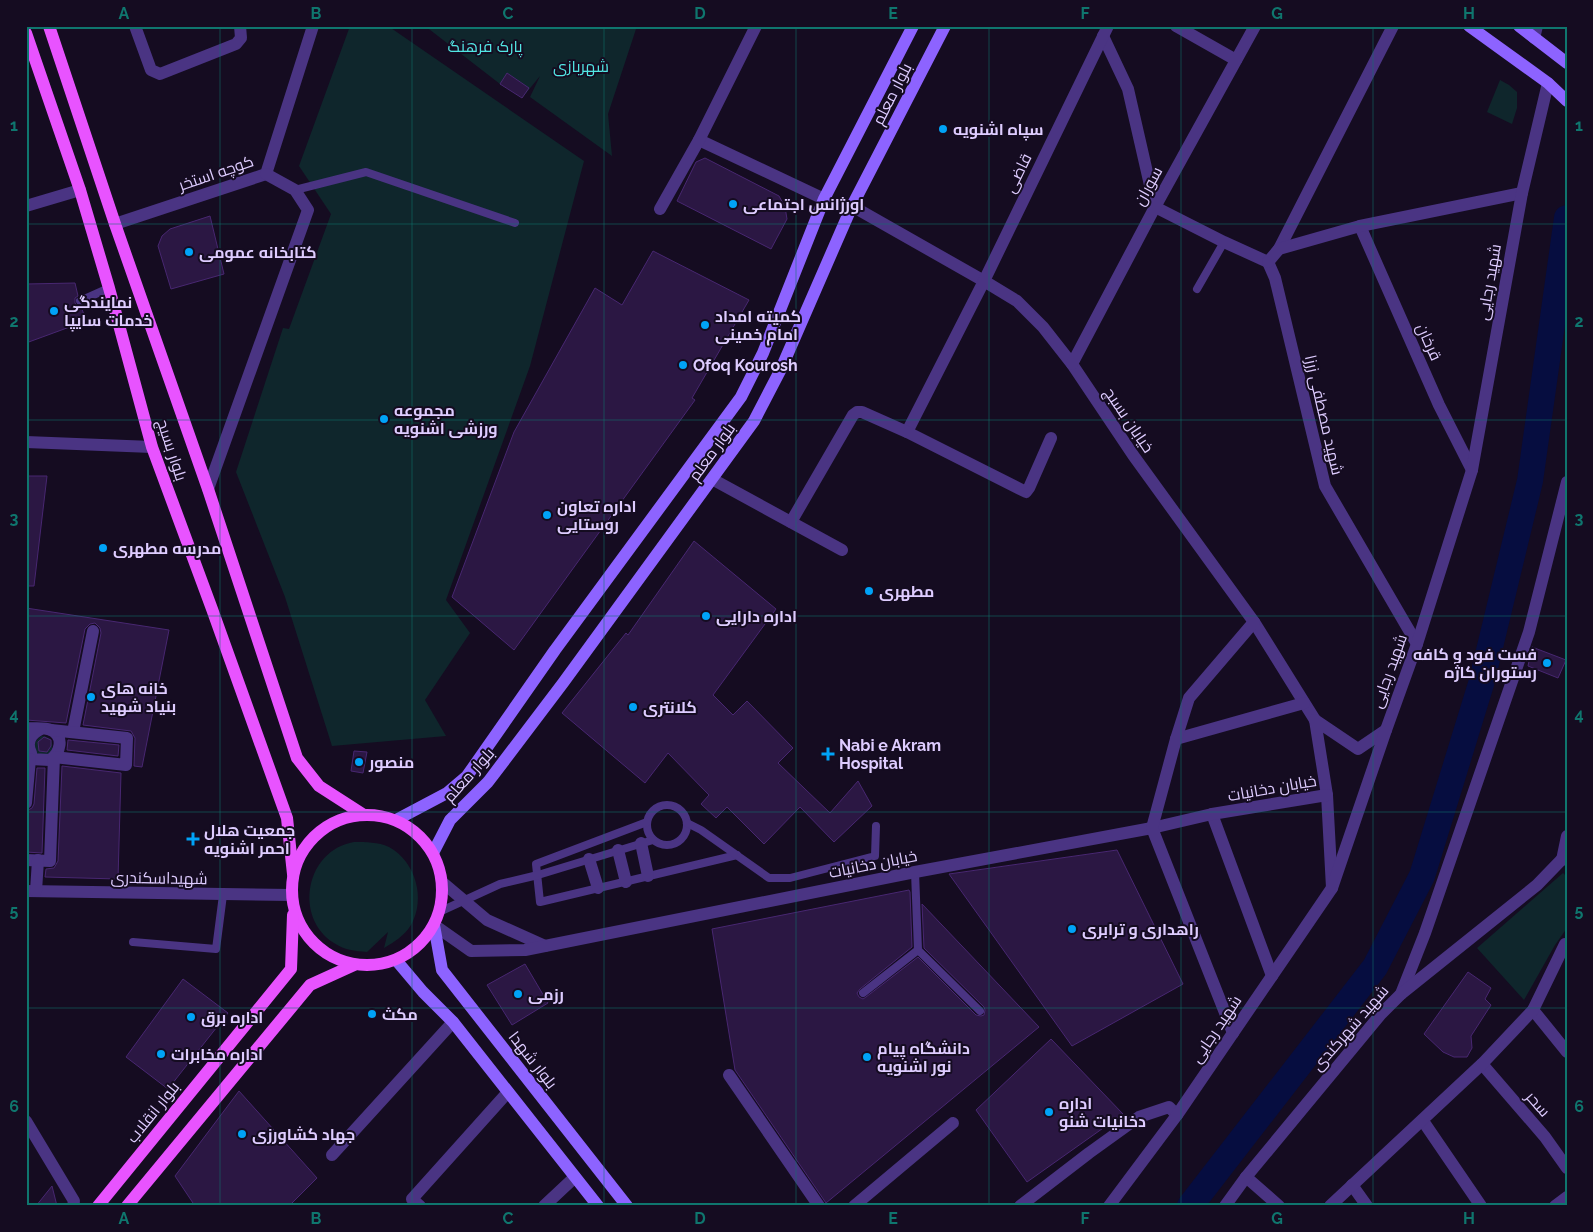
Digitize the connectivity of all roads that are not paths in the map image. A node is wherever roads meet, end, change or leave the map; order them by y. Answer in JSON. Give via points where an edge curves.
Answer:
{"nodes":[{"id":1,"x":49,"y":26,"type":"edge"},
{"id":2,"x":135,"y":26,"type":"edge"},
{"id":3,"x":240,"y":26,"type":"edge"},
{"id":4,"x":313,"y":26,"type":"edge"},
{"id":5,"x":756,"y":26,"type":"edge"},
{"id":6,"x":913,"y":26,"type":"edge"},
{"id":7,"x":946,"y":26,"type":"edge"},
{"id":8,"x":1176,"y":26,"type":"edge"},
{"id":9,"x":1256,"y":26,"type":"edge"},
{"id":10,"x":1393,"y":26,"type":"edge"},
{"id":11,"x":1469,"y":26,"type":"edge"},
{"id":12,"x":1519,"y":26,"type":"edge"},
{"id":13,"x":1105,"y":31,"type":"edge"},
{"id":14,"x":1536,"y":32,"type":"edge"},
{"id":15,"x":26,"y":33,"type":"edge"},
{"id":16,"x":1236,"y":60,"type":"junction"},
{"id":17,"x":1567,"y":63,"type":"edge"},
{"id":18,"x":1548,"y":84,"type":"junction"},
{"id":19,"x":1567,"y":101,"type":"edge"},
{"id":20,"x":699,"y":140,"type":"junction"},
{"id":21,"x":266,"y":174,"type":"junction"},
{"id":22,"x":80,"y":190,"type":"junction"},
{"id":23,"x":295,"y":190,"type":"junction"},
{"id":24,"x":1522,"y":194,"type":"junction"},
{"id":25,"x":824,"y":199,"type":"junction"},
{"id":26,"x":26,"y":206,"type":"edge"},
{"id":27,"x":852,"y":206,"type":"junction"},
{"id":28,"x":1155,"y":207,"type":"junction"},
{"id":29,"x":660,"y":209,"type":"dead end"},
{"id":30,"x":515,"y":223,"type":"dead end"},
{"id":31,"x":115,"y":224,"type":"junction"},
{"id":32,"x":1360,"y":226,"type":"junction"},
{"id":33,"x":1224,"y":242,"type":"junction"},
{"id":34,"x":1279,"y":249,"type":"junction"},
{"id":35,"x":1268,"y":262,"type":"junction"},
{"id":36,"x":984,"y":280,"type":"junction"},
{"id":37,"x":109,"y":288,"type":"junction"},
{"id":38,"x":1197,"y":289,"type":"dead end"},
{"id":39,"x":80,"y":301,"type":"dead end"},
{"id":40,"x":1072,"y":364,"type":"junction"},
{"id":41,"x":907,"y":432,"type":"junction"},
{"id":42,"x":1051,"y":438,"type":"dead end"},
{"id":43,"x":26,"y":442,"type":"edge"},
{"id":44,"x":152,"y":447,"type":"junction"},
{"id":45,"x":1472,"y":470,"type":"junction"},
{"id":46,"x":712,"y":479,"type":"junction"},
{"id":47,"x":1567,"y":482,"type":"edge"},
{"id":48,"x":208,"y":489,"type":"junction"},
{"id":49,"x":792,"y":522,"type":"junction"},
{"id":50,"x":842,"y":550,"type":"dead end"},
{"id":51,"x":1254,"y":622,"type":"junction"},
{"id":52,"x":93,"y":631,"type":"dead end"},
{"id":53,"x":1417,"y":644,"type":"junction"},
{"id":54,"x":1304,"y":703,"type":"junction"},
{"id":55,"x":1315,"y":720,"type":"junction"},
{"id":56,"x":26,"y":728,"type":"edge"},
{"id":57,"x":46,"y":730,"type":"junction"},
{"id":58,"x":1386,"y":730,"type":"junction"},
{"id":59,"x":73,"y":732,"type":"junction"},
{"id":60,"x":1176,"y":738,"type":"junction"},
{"id":61,"x":54,"y":757,"type":"junction"},
{"id":62,"x":28,"y":759,"type":"edge"},
{"id":63,"x":1327,"y":795,"type":"junction"},
{"id":64,"x":26,"y":803,"type":"edge"},
{"id":65,"x":1212,"y":814,"type":"junction"},
{"id":66,"x":364,"y":815,"type":"junction"},
{"id":67,"x":396,"y":820,"type":"junction"},
{"id":68,"x":647,"y":822,"type":"junction"},
{"id":69,"x":687,"y":823,"type":"junction"},
{"id":70,"x":876,"y":826,"type":"dead end"},
{"id":71,"x":1152,"y":828,"type":"junction"},
{"id":72,"x":1567,"y":836,"type":"edge"},
{"id":73,"x":647,"y":842,"type":"junction"},
{"id":74,"x":618,"y":850,"type":"junction"},
{"id":75,"x":432,"y":853,"type":"junction"},
{"id":76,"x":737,"y":856,"type":"junction"},
{"id":77,"x":589,"y":859,"type":"junction"},
{"id":78,"x":1565,"y":859,"type":"edge"},
{"id":79,"x":32,"y":860,"type":"edge"},
{"id":80,"x":914,"y":872,"type":"junction"},
{"id":81,"x":293,"y":874,"type":"junction"},
{"id":82,"x":538,"y":875,"type":"junction"},
{"id":83,"x":648,"y":876,"type":"junction"},
{"id":84,"x":442,"y":882,"type":"junction"},
{"id":85,"x":626,"y":882,"type":"junction"},
{"id":86,"x":598,"y":888,"type":"junction"},
{"id":87,"x":1332,"y":888,"type":"junction"},
{"id":88,"x":31,"y":891,"type":"edge"},
{"id":89,"x":223,"y":895,"type":"junction"},
{"id":90,"x":291,"y":895,"type":"junction"},
{"id":91,"x":294,"y":910,"type":"junction"},
{"id":92,"x":439,"y":912,"type":"junction"},
{"id":93,"x":434,"y":925,"type":"junction"},
{"id":94,"x":133,"y":942,"type":"dead end"},
{"id":95,"x":1566,"y":944,"type":"edge"},
{"id":96,"x":545,"y":946,"type":"junction"},
{"id":97,"x":918,"y":950,"type":"junction"},
{"id":98,"x":396,"y":960,"type":"junction"},
{"id":99,"x":354,"y":965,"type":"junction"},
{"id":100,"x":1272,"y":976,"type":"junction"},
{"id":101,"x":863,"y":993,"type":"dead end"},
{"id":102,"x":1401,"y":994,"type":"junction"},
{"id":103,"x":1533,"y":1010,"type":"junction"},
{"id":104,"x":980,"y":1011,"type":"dead end"},
{"id":105,"x":453,"y":1022,"type":"junction"},
{"id":106,"x":1233,"y":1033,"type":"junction"},
{"id":107,"x":1567,"y":1052,"type":"edge"},
{"id":108,"x":1482,"y":1064,"type":"junction"},
{"id":109,"x":729,"y":1075,"type":"dead end"},
{"id":110,"x":508,"y":1092,"type":"junction"},
{"id":111,"x":1177,"y":1115,"type":"junction"},
{"id":112,"x":26,"y":1121,"type":"edge"},
{"id":113,"x":1422,"y":1121,"type":"junction"},
{"id":114,"x":953,"y":1123,"type":"dead end"},
{"id":115,"x":332,"y":1155,"type":"dead end"},
{"id":116,"x":1567,"y":1168,"type":"edge"},
{"id":117,"x":575,"y":1177,"type":"junction"},
{"id":118,"x":1246,"y":1177,"type":"junction"},
{"id":119,"x":1352,"y":1185,"type":"junction"},
{"id":120,"x":1567,"y":1197,"type":"edge"},
{"id":121,"x":73,"y":1206,"type":"edge"},
{"id":122,"x":98,"y":1206,"type":"edge"},
{"id":123,"x":127,"y":1206,"type":"edge"},
{"id":124,"x":420,"y":1206,"type":"edge"},
{"id":125,"x":544,"y":1206,"type":"edge"},
{"id":126,"x":598,"y":1206,"type":"edge"},
{"id":127,"x":627,"y":1206,"type":"edge"},
{"id":128,"x":819,"y":1206,"type":"edge"},
{"id":129,"x":854,"y":1206,"type":"edge"},
{"id":130,"x":1020,"y":1206,"type":"edge"},
{"id":131,"x":1109,"y":1206,"type":"edge"},
{"id":132,"x":1225,"y":1206,"type":"edge"},
{"id":133,"x":1279,"y":1206,"type":"edge"},
{"id":134,"x":1330,"y":1206,"type":"edge"},
{"id":135,"x":1368,"y":1206,"type":"edge"},
{"id":136,"x":1481,"y":1206,"type":"edge"},
{"id":137,"x":1555,"y":1206,"type":"edge"}],
"edges":[{"from":1,"to":31,"type":"main road","name":"بلوار بسیج"},
{"from":2,"to":3,"type":"street","via":[[151,70],[160,74],[236,44],[241,38]]},
{"from":4,"to":21,"type":"street","name":"کوچه استخر"},
{"from":5,"to":20,"type":"street"},
{"from":6,"to":25,"type":"main road","name":"بلوار معلم"},
{"from":7,"to":27,"type":"main road","name":"بلوار معلم"},
{"from":8,"to":16,"type":"street"},
{"from":9,"to":16,"type":"street","name":"سوران"},
{"from":10,"to":34,"type":"street"},
{"from":11,"to":18,"type":"main road"},
{"from":12,"to":14,"type":"main road"},
{"from":13,"to":28,"type":"street","via":[[1128,89]]},
{"from":13,"to":36,"type":"street","name":"قاضی"},
{"from":14,"to":17,"type":"main road"},
{"from":15,"to":22,"type":"main road","name":"بلوار بسیج"},
{"from":16,"to":28,"type":"street","name":"سوران"},
{"from":18,"to":19,"type":"main road"},
{"from":18,"to":24,"type":"street","name":"شهید رجایی"},
{"from":20,"to":25,"type":"street"},
{"from":20,"to":29,"type":"street"},
{"from":21,"to":23,"type":"street"},
{"from":21,"to":31,"type":"street","name":"کوچه استخر"},
{"from":22,"to":26,"type":"street"},
{"from":22,"to":37,"type":"main road","name":"بلوار بسیج"},
{"from":23,"to":30,"type":"lane","via":[[366,172]]},
{"from":23,"to":48,"type":"street","via":[[308,210]]},
{"from":24,"to":32,"type":"street"},
{"from":24,"to":45,"type":"street","name":"شهید رجایی"},
{"from":25,"to":67,"type":"main road","name":"بلوار معلم","via":[[763,353],[741,397],[560,642],[467,776],[447,793]]},
{"from":27,"to":36,"type":"street","name":"خیابان بسبچ"},
{"from":27,"to":46,"type":"main road","name":"بلوار معلم","via":[[781,369],[754,421]]},
{"from":28,"to":33,"type":"street"},
{"from":28,"to":40,"type":"street","name":"سوران"},
{"from":31,"to":48,"type":"main road","name":"بلوار بسیج"},
{"from":32,"to":34,"type":"street"},
{"from":32,"to":45,"type":"street","name":"قرخان","via":[[1439,405]]},
{"from":33,"to":35,"type":"street"},
{"from":33,"to":38,"type":"lane"},
{"from":34,"to":35,"type":"street"},
{"from":35,"to":53,"type":"street","name":"شهید مصطفی زرزا","via":[[1275,278],[1324,486]]},
{"from":36,"to":40,"type":"street","name":"خیابان بسبچ","via":[[1017,301]]},
{"from":36,"to":41,"type":"street","name":"قاضی"},
{"from":37,"to":39,"type":"lane"},
{"from":37,"to":44,"type":"main road","name":"بلوار بسیج"},
{"from":40,"to":51,"type":"street","name":"خیابان بسبچ","via":[[1132,455]]},
{"from":41,"to":42,"type":"street","via":[[1026,492]]},
{"from":41,"to":49,"type":"street","via":[[862,412],[853,415]]},
{"from":43,"to":44,"type":"street"},
{"from":44,"to":81,"type":"main road","name":"بلوار بسیج","via":[[287,818]]},
{"from":45,"to":53,"type":"street","name":"شهید رجایی"},
{"from":46,"to":49,"type":"street"},
{"from":46,"to":75,"type":"main road","name":"بلوار معلم","via":[[488,782],[450,820]]},
{"from":47,"to":102,"type":"street","via":[[1529,632]]},
{"from":48,"to":66,"type":"main road","name":"بلوار بسیج","via":[[297,758],[319,786]]},
{"from":49,"to":50,"type":"street"},
{"from":51,"to":54,"type":"street","name":"خیابان بسبچ"},
{"from":51,"to":60,"type":"street","via":[[1189,698]]},
{"from":52,"to":59,"type":"street"},
{"from":53,"to":58,"type":"street","name":"شهید رجایی"},
{"from":54,"to":55,"type":"street","name":"خیابان بسبچ"},
{"from":54,"to":60,"type":"street"},
{"from":55,"to":58,"type":"street","via":[[1358,750]]},
{"from":55,"to":63,"type":"street"},
{"from":56,"to":57,"type":"street"},
{"from":57,"to":59,"type":"street"},
{"from":57,"to":61,"type":"street","via":[[55,733],[60,743]]},
{"from":57,"to":62,"type":"street","via":[[32,734]]},
{"from":58,"to":87,"type":"street","name":"شهید رجایی"},
{"from":59,"to":61,"type":"street","via":[[127,738],[126,765]]},
{"from":60,"to":71,"type":"street"},
{"from":61,"to":62,"type":"street"},
{"from":61,"to":79,"type":"street","via":[[50,861]]},
{"from":62,"to":64,"type":"street"},
{"from":63,"to":65,"type":"street","name":"خیابان دخانیات"},
{"from":63,"to":87,"type":"street"},
{"from":65,"to":71,"type":"street","name":"خیابان دخانیات"},
{"from":65,"to":100,"type":"street"},
{"from":66,"to":67,"type":"main road"},
{"from":66,"to":81,"type":"main road","via":[[340,820],[318,832],[302,851]]},
{"from":67,"to":75,"type":"main road","via":[[417,834]]},
{"from":68,"to":69,"type":"lane","via":[[657,806],[670,805],[682,811]]},
{"from":68,"to":73,"type":"lane"},
{"from":68,"to":82,"type":"lane","via":[[536,864]]},
{"from":69,"to":73,"type":"lane","via":[[684,836],[673,844]]},
{"from":69,"to":76,"type":"lane"},
{"from":70,"to":76,"type":"lane","via":[[875,856],[790,878],[769,878]]},
{"from":71,"to":80,"type":"street","name":"خیابان دخانیات"},
{"from":71,"to":106,"type":"street"},
{"from":72,"to":78,"type":"street"},
{"from":73,"to":74,"type":"lane"},
{"from":73,"to":83,"type":"street"},
{"from":74,"to":77,"type":"lane"},
{"from":74,"to":85,"type":"street"},
{"from":75,"to":84,"type":"main road"},
{"from":76,"to":83,"type":"lane"},
{"from":77,"to":82,"type":"lane"},
{"from":77,"to":86,"type":"street"},
{"from":78,"to":102,"type":"street","name":"شهید شهرکندی"},
{"from":79,"to":88,"type":"street"},
{"from":80,"to":96,"type":"street","name":"خیابان دخانیات"},
{"from":80,"to":97,"type":"lane"},
{"from":81,"to":90,"type":"main road"},
{"from":82,"to":86,"type":"lane","via":[[540,902]]},
{"from":82,"to":92,"type":"lane","via":[[500,884]]},
{"from":83,"to":85,"type":"lane"},
{"from":84,"to":92,"type":"main road"},
{"from":84,"to":96,"type":"street","via":[[487,920]]},
{"from":85,"to":86,"type":"lane"},
{"from":87,"to":100,"type":"street","name":"شهید رجایی"},
{"from":88,"to":89,"type":"street","name":"شهیداسکندری"},
{"from":89,"to":90,"type":"street","name":"شهیداسکندری"},
{"from":89,"to":94,"type":"lane","via":[[216,949]]},
{"from":90,"to":91,"type":"main road"},
{"from":91,"to":99,"type":"main road","via":[[302,930],[316,947],[334,959]]},
{"from":91,"to":122,"type":"main road","name":"بلوار انقلاب","via":[[291,969]]},
{"from":92,"to":93,"type":"main road"},
{"from":93,"to":96,"type":"street","name":"خیابان دخانیات","via":[[471,951],[525,950]]},
{"from":93,"to":98,"type":"main road","via":[[416,948]]},
{"from":93,"to":127,"type":"main road","name":"بلوار شهدا","via":[[442,970]]},
{"from":95,"to":103,"type":"street"},
{"from":97,"to":101,"type":"lane"},
{"from":97,"to":104,"type":"lane"},
{"from":98,"to":99,"type":"main road","via":[[376,966]]},
{"from":98,"to":105,"type":"main road"},
{"from":99,"to":123,"type":"main road","via":[[310,985]]},
{"from":100,"to":106,"type":"street","name":"شهید رجایی"},
{"from":102,"to":118,"type":"street","name":"شهید شهرکندی"},
{"from":103,"to":107,"type":"street"},
{"from":103,"to":108,"type":"street"},
{"from":105,"to":110,"type":"main road"},
{"from":105,"to":115,"type":"street"},
{"from":106,"to":111,"type":"street","name":"شهید رجایی"},
{"from":108,"to":113,"type":"street"},
{"from":108,"to":116,"type":"street","name":"سحر","via":[[1545,1137]]},
{"from":109,"to":128,"type":"street"},
{"from":110,"to":117,"type":"main road"},
{"from":110,"to":124,"type":"street","via":[[412,1200]]},
{"from":111,"to":130,"type":"street","via":[[1169,1107],[1139,1117]]},
{"from":111,"to":131,"type":"street","name":"شهید رجایی"},
{"from":112,"to":121,"type":"street","via":[[74,1201]]},
{"from":113,"to":119,"type":"street"},
{"from":113,"to":136,"type":"street"},
{"from":114,"to":129,"type":"street"},
{"from":117,"to":125,"type":"street"},
{"from":117,"to":126,"type":"main road"},
{"from":118,"to":132,"type":"street","name":"شهید شهرکندی"},
{"from":118,"to":133,"type":"street"},
{"from":119,"to":134,"type":"street"},
{"from":119,"to":135,"type":"street"},
{"from":120,"to":137,"type":"street"}]}
